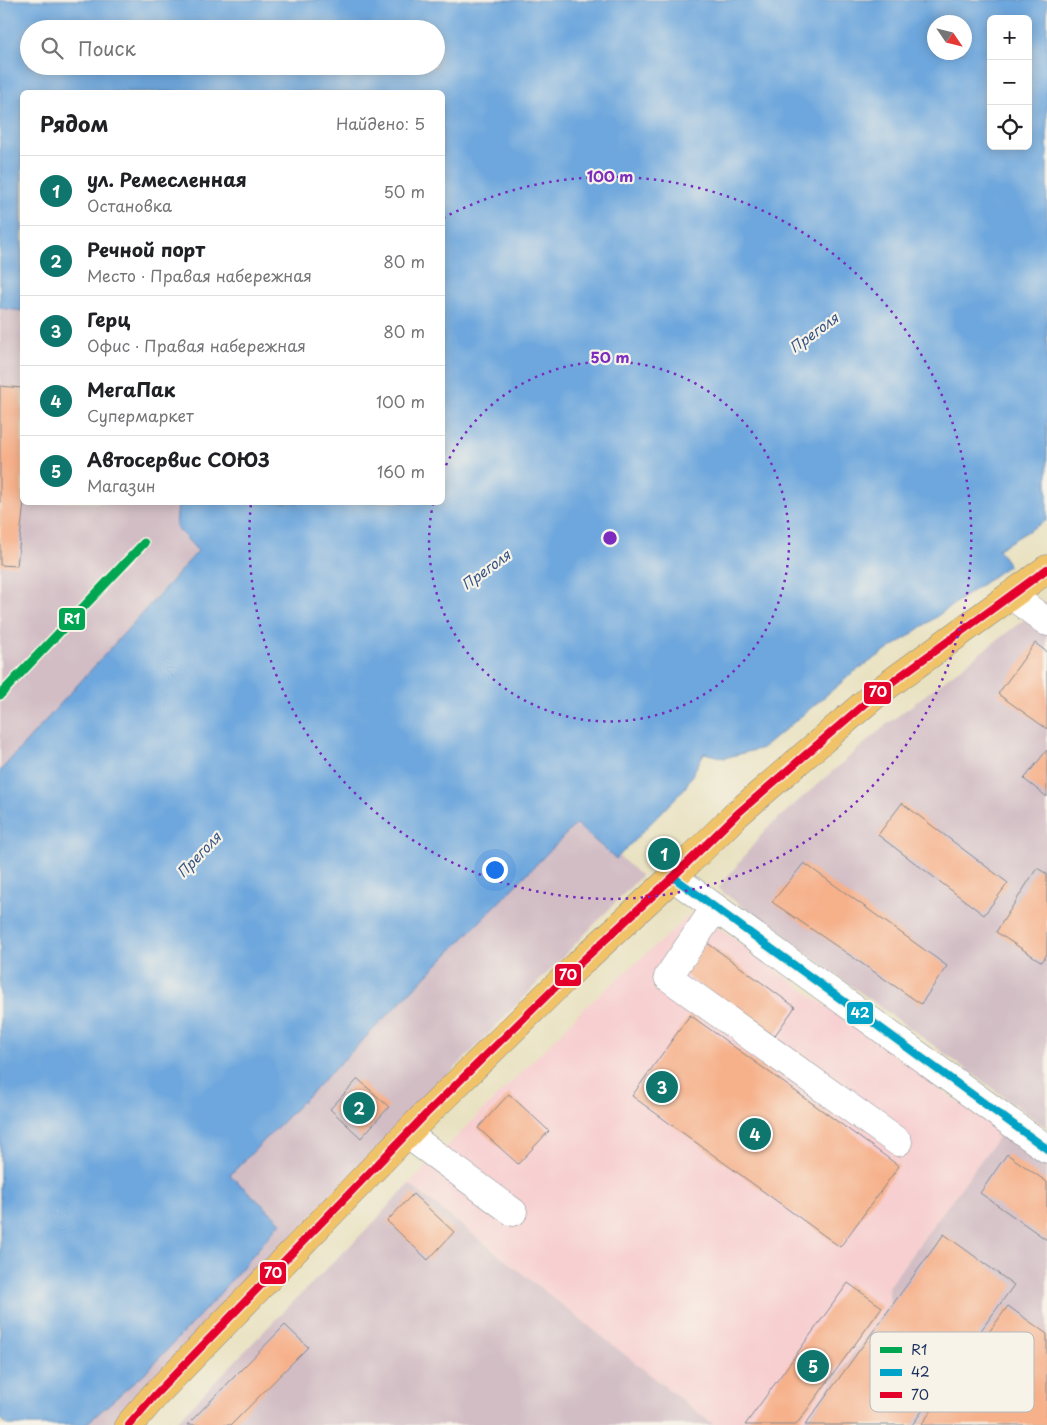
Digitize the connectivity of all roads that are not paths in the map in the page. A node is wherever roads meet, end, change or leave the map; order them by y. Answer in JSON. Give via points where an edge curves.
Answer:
{"nodes":[{"id":1,"x":1047,"y":569,"type":"edge"},
{"id":2,"x":1011,"y":595,"type":"junction"},
{"id":3,"x":1047,"y":622,"type":"edge"},
{"id":4,"x":673,"y":877,"type":"junction"},
{"id":5,"x":715,"y":908,"type":"junction"},
{"id":6,"x":407,"y":1134,"type":"junction"},
{"id":7,"x":898,"y":1142,"type":"dead end"},
{"id":8,"x":1047,"y":1149,"type":"edge"},
{"id":9,"x":513,"y":1212,"type":"dead end"},
{"id":10,"x":129,"y":1425,"type":"edge"}],
"edges":[{"from":1,"to":2,"type":"main road"},
{"from":2,"to":3,"type":"street"},
{"from":2,"to":4,"type":"main road","via":[[877,693],[738,814]]},
{"from":4,"to":5,"type":"street"},
{"from":4,"to":6,"type":"main road","via":[[579,964]]},
{"from":5,"to":7,"type":"street","via":[[668,977]]},
{"from":5,"to":8,"type":"street"},
{"from":6,"to":9,"type":"street"},
{"from":6,"to":10,"type":"main road"}]}
